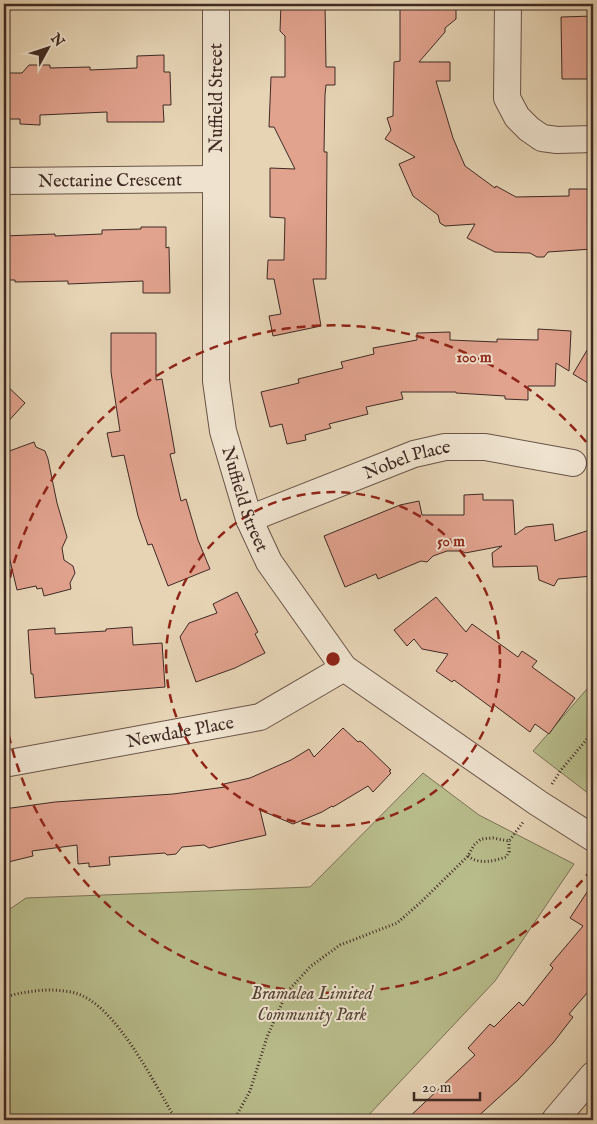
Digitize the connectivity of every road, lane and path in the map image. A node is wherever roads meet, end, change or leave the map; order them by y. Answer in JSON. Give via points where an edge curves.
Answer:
{"nodes":[{"id":1,"x":216,"y":4,"type":"edge"},
{"id":2,"x":508,"y":4,"type":"edge"},
{"id":3,"x":593,"y":139,"type":"edge"},
{"id":4,"x":216,"y":179,"type":"junction"},
{"id":5,"x":4,"y":181,"type":"edge"},
{"id":6,"x":573,"y":463,"type":"dead end"},
{"id":7,"x":249,"y":519,"type":"junction"},
{"id":8,"x":344,"y":668,"type":"junction"},
{"id":9,"x":593,"y":732,"type":"edge"},
{"id":10,"x":4,"y":764,"type":"edge"},
{"id":11,"x":538,"y":803,"type":"junction"},
{"id":12,"x":593,"y":838,"type":"edge"},
{"id":13,"x":509,"y":841,"type":"junction"},
{"id":14,"x":468,"y":856,"type":"junction"},
{"id":15,"x":4,"y":997,"type":"edge"},
{"id":16,"x":593,"y":1076,"type":"edge"},
{"id":17,"x":176,"y":1120,"type":"edge"},
{"id":18,"x":234,"y":1120,"type":"edge"},
{"id":19,"x":554,"y":1120,"type":"edge"}],
"edges":[{"from":1,"to":4,"type":"street","name":"Nuffield Street"},
{"from":2,"to":3,"type":"street","via":[[507,98],[517,117],[542,138]]},
{"from":4,"to":5,"type":"street","name":"Nectarine Crescent"},
{"from":4,"to":7,"type":"street","name":"Nuffield Street","via":[[216,381],[223,431]]},
{"from":6,"to":7,"type":"street","name":"Nobel Place","via":[[485,447],[445,447],[414,454]]},
{"from":7,"to":8,"type":"street","name":"Nuffield Street","via":[[269,562]]},
{"from":8,"to":10,"type":"street","name":"Newdale Place","via":[[260,717]]},
{"from":8,"to":11,"type":"street","name":"Nuffield Street"},
{"from":9,"to":11,"type":"path"},
{"from":11,"to":12,"type":"street","name":"Nuffield Street"},
{"from":11,"to":13,"type":"path"},
{"from":13,"to":14,"type":"path","via":[[481,839]]},
{"from":13,"to":14,"type":"path","via":[[506,857],[481,861]]},
{"from":14,"to":18,"type":"path","via":[[397,923],[340,945],[311,966],[287,992],[267,1037],[250,1091]]},
{"from":15,"to":17,"type":"path","via":[[29,990],[54,990],[77,994],[96,1004],[121,1029]]},
{"from":16,"to":19,"type":"street"}]}
